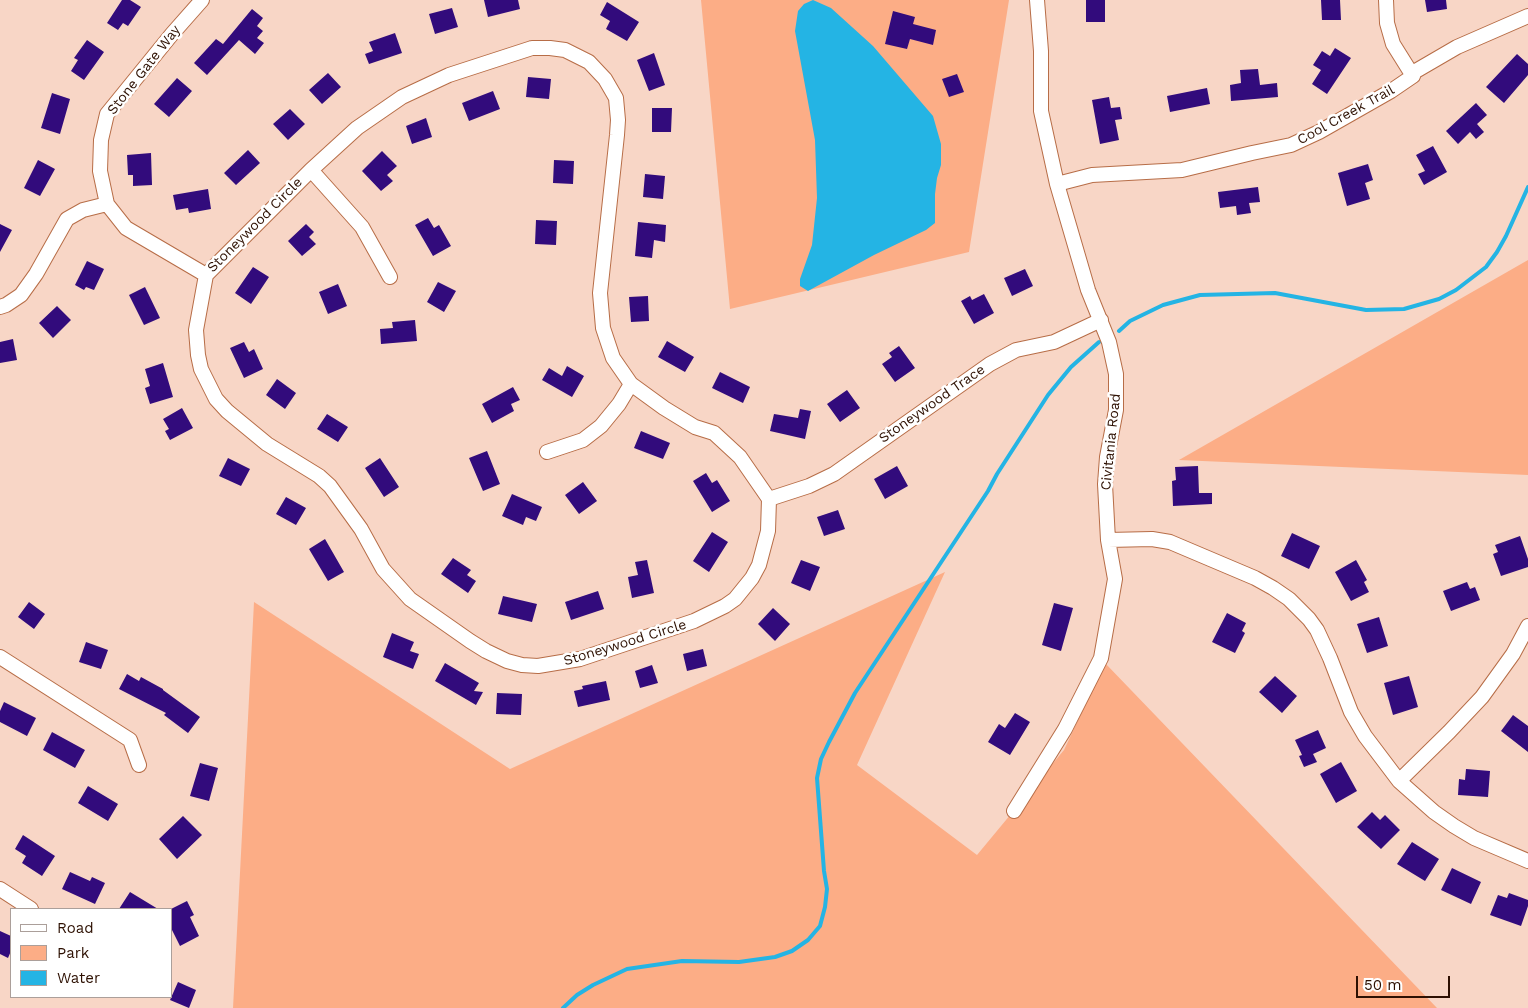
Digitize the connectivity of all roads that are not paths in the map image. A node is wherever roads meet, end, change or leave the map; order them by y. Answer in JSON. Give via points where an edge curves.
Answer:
{"nodes":[{"id":1,"x":202,"y":0,"type":"edge"},
{"id":2,"x":1037,"y":0,"type":"edge"},
{"id":3,"x":1386,"y":0,"type":"edge"},
{"id":4,"x":1528,"y":16,"type":"edge"},
{"id":5,"x":1413,"y":76,"type":"junction"},
{"id":6,"x":311,"y":170,"type":"junction"},
{"id":7,"x":1058,"y":184,"type":"junction"},
{"id":8,"x":107,"y":204,"type":"junction"},
{"id":9,"x":206,"y":274,"type":"junction"},
{"id":10,"x":390,"y":277,"type":"dead end"},
{"id":11,"x":0,"y":307,"type":"edge"},
{"id":12,"x":1100,"y":320,"type":"junction"},
{"id":13,"x":631,"y":384,"type":"junction"},
{"id":14,"x":547,"y":452,"type":"dead end"},
{"id":15,"x":768,"y":499,"type":"junction"},
{"id":16,"x":1108,"y":540,"type":"junction"},
{"id":17,"x":1528,"y":626,"type":"edge"},
{"id":18,"x":0,"y":657,"type":"edge"},
{"id":19,"x":139,"y":765,"type":"dead end"},
{"id":20,"x":1399,"y":781,"type":"junction"},
{"id":21,"x":1014,"y":811,"type":"dead end"},
{"id":22,"x":1528,"y":861,"type":"edge"},
{"id":23,"x":0,"y":889,"type":"edge"},
{"id":24,"x":29,"y":908,"type":"edge"}],
"edges":[{"from":1,"to":8,"type":"street","name":"Stone Gate Way","via":[[107,114],[101,140],[100,171]]},
{"from":2,"to":7,"type":"street","name":"Civitania Road","via":[[1041,111]]},
{"from":3,"to":5,"type":"street","via":[[1386,23],[1393,44]]},
{"from":4,"to":5,"type":"street","name":"Cool Creek Trail","via":[[1457,47],[1414,72]]},
{"from":5,"to":7,"type":"street","name":"Cool Creek Trail","via":[[1291,145],[1182,170],[1092,176]]},
{"from":6,"to":9,"type":"street","name":"Stoneywood Circle"},
{"from":6,"to":10,"type":"street","via":[[362,227]]},
{"from":6,"to":13,"type":"street","name":"Stoneywood Circle","via":[[357,128],[402,97],[449,75],[532,48],[565,50],[589,62],[605,79],[618,108],[600,293],[603,328],[612,358]]},
{"from":7,"to":12,"type":"street","name":"Civitania Road","via":[[1088,290]]},
{"from":8,"to":9,"type":"street","name":"Stone Gate Way","via":[[126,228]]},
{"from":8,"to":11,"type":"street","via":[[83,210],[67,219],[21,295]]},
{"from":9,"to":15,"type":"street","name":"Stoneywood Circle","via":[[196,330],[198,355],[201,369],[216,399],[254,434],[330,486],[356,522],[383,569],[410,599],[470,641],[507,661],[538,666],[575,661],[694,621],[725,606],[736,599],[759,565],[768,531]]},
{"from":12,"to":15,"type":"street","name":"Stoneywood Trace","via":[[1054,342],[1016,350],[990,364],[834,474]]},
{"from":12,"to":16,"type":"street","name":"Civitania Road","via":[[1113,357],[1117,390],[1105,484]]},
{"from":13,"to":14,"type":"street","via":[[619,404],[583,440]]},
{"from":13,"to":15,"type":"street","name":"Stoneywood Circle","via":[[695,427],[714,433],[740,457]]},
{"from":16,"to":20,"type":"street","via":[[1170,542],[1255,578],[1289,599],[1317,630],[1350,712]]},
{"from":16,"to":21,"type":"street","name":"Civitania Road","via":[[1114,579],[1101,658],[1065,729]]},
{"from":17,"to":20,"type":"street","via":[[1513,654],[1482,697]]},
{"from":18,"to":19,"type":"street","via":[[130,740]]},
{"from":20,"to":22,"type":"street","via":[[1454,826]]},
{"from":23,"to":24,"type":"street"}]}
